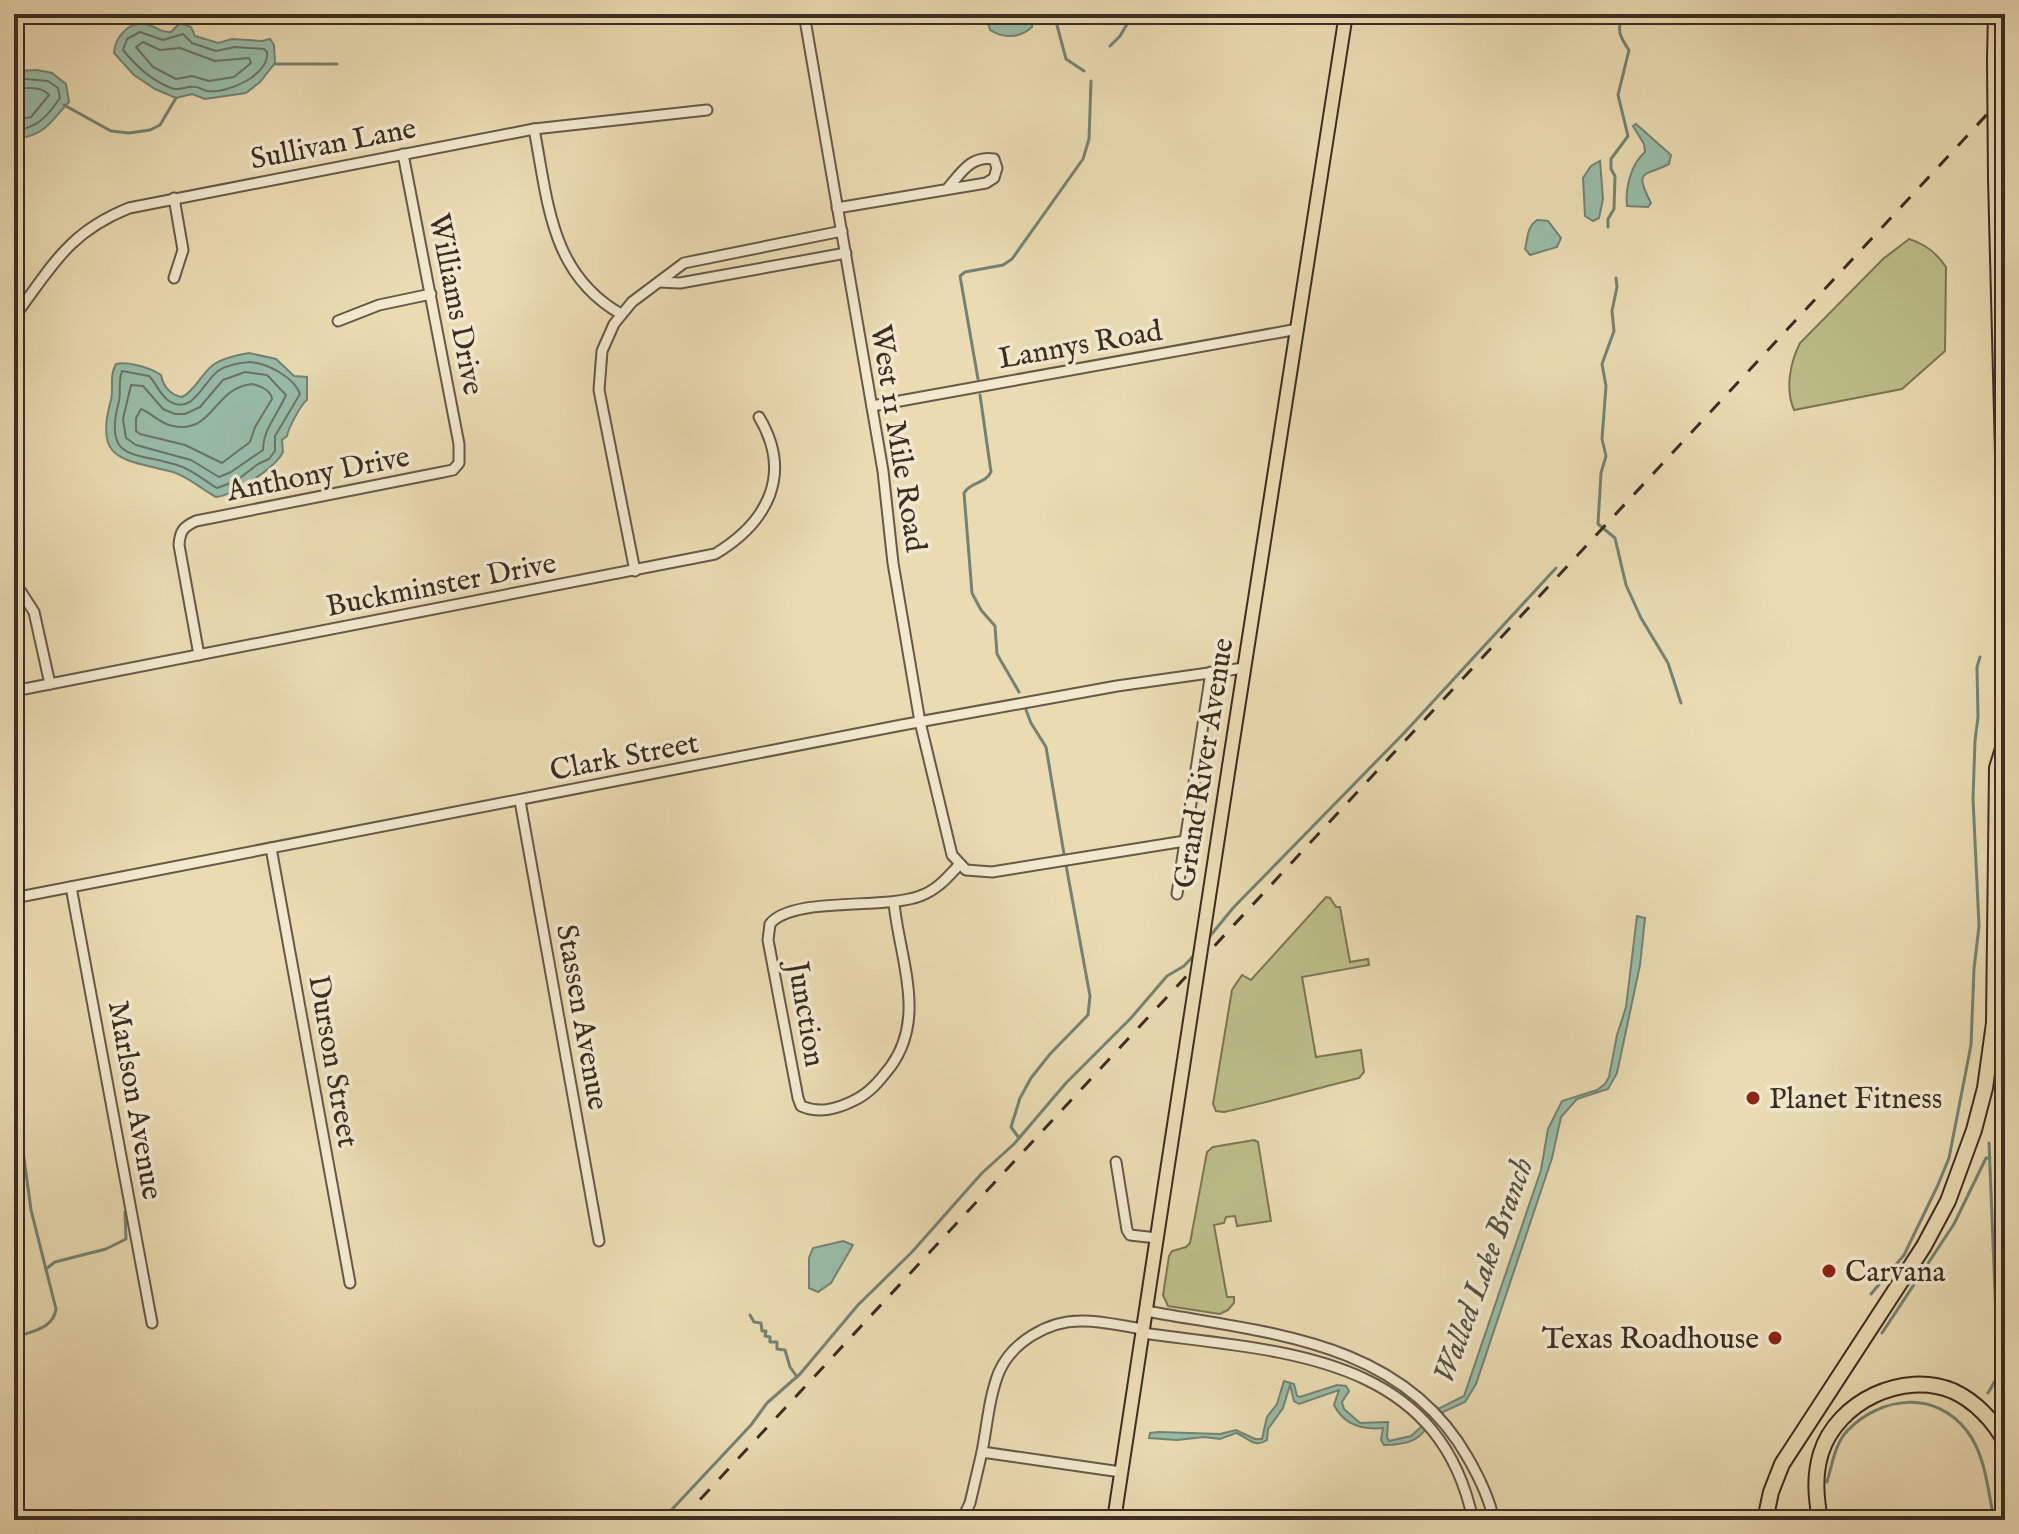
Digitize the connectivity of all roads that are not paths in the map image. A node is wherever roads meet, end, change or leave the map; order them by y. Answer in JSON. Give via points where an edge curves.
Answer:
{"nodes":[{"id":1,"x":804,"y":14,"type":"edge"},
{"id":2,"x":1346,"y":14,"type":"edge"},
{"id":3,"x":1996,"y":14,"type":"edge"},
{"id":4,"x":707,"y":110,"type":"dead end"},
{"id":5,"x":534,"y":129,"type":"junction"},
{"id":6,"x":403,"y":154,"type":"junction"},
{"id":7,"x":948,"y":188,"type":"junction"},
{"id":8,"x":174,"y":198,"type":"junction"},
{"id":9,"x":837,"y":208,"type":"junction"},
{"id":10,"x":842,"y":231,"type":"junction"},
{"id":11,"x":753,"y":247,"type":"junction"},
{"id":12,"x":846,"y":253,"type":"junction"},
{"id":13,"x":757,"y":269,"type":"junction"},
{"id":14,"x":174,"y":278,"type":"dead end"},
{"id":15,"x":659,"y":282,"type":"junction"},
{"id":16,"x":431,"y":294,"type":"junction"},
{"id":17,"x":621,"y":314,"type":"junction"},
{"id":18,"x":14,"y":317,"type":"edge"},
{"id":19,"x":338,"y":321,"type":"dead end"},
{"id":20,"x":1298,"y":329,"type":"junction"},
{"id":21,"x":872,"y":406,"type":"junction"},
{"id":22,"x":759,"y":417,"type":"dead end"},
{"id":23,"x":459,"y":463,"type":"joint"},
{"id":24,"x":2005,"y":532,"type":"edge"},
{"id":25,"x":635,"y":571,"type":"junction"},
{"id":26,"x":14,"y":581,"type":"edge"},
{"id":27,"x":199,"y":655,"type":"junction"},
{"id":28,"x":1244,"y":668,"type":"junction"},
{"id":29,"x":1211,"y":672,"type":"junction"},
{"id":30,"x":50,"y":684,"type":"junction"},
{"id":31,"x":14,"y":691,"type":"edge"},
{"id":32,"x":920,"y":722,"type":"junction"},
{"id":33,"x":2005,"y":742,"type":"edge"},
{"id":34,"x":520,"y":801,"type":"junction"},
{"id":35,"x":1185,"y":841,"type":"junction"},
{"id":36,"x":271,"y":848,"type":"junction"},
{"id":37,"x":959,"y":865,"type":"junction"},
{"id":38,"x":71,"y":887,"type":"junction"},
{"id":39,"x":1177,"y":894,"type":"dead end"},
{"id":40,"x":14,"y":898,"type":"edge"},
{"id":41,"x":894,"y":903,"type":"junction"},
{"id":42,"x":1116,"y":1162,"type":"dead end"},
{"id":43,"x":1157,"y":1238,"type":"junction"},
{"id":44,"x":599,"y":1241,"type":"dead end"},
{"id":45,"x":350,"y":1283,"type":"dead end"},
{"id":46,"x":1146,"y":1311,"type":"junction"},
{"id":47,"x":152,"y":1323,"type":"dead end"},
{"id":48,"x":1142,"y":1331,"type":"junction"},
{"id":49,"x":2005,"y":1442,"type":"edge"},
{"id":50,"x":982,"y":1452,"type":"junction"},
{"id":51,"x":1121,"y":1472,"type":"junction"},
{"id":52,"x":962,"y":1520,"type":"edge"},
{"id":53,"x":1114,"y":1520,"type":"edge"},
{"id":54,"x":1473,"y":1520,"type":"edge"},
{"id":55,"x":1494,"y":1520,"type":"edge"},
{"id":56,"x":1765,"y":1520,"type":"edge"},
{"id":57,"x":1820,"y":1520,"type":"edge"}],
"edges":[{"from":1,"to":9,"type":"street","name":"West 11 Mile Road"},
{"from":2,"to":20,"type":"main road","name":"Grand River Avenue"},
{"from":3,"to":24,"type":"highway","bridge":true},
{"from":4,"to":5,"type":"street","name":"Sullivan Lane"},
{"from":5,"to":6,"type":"street","name":"Sullivan Lane"},
{"from":5,"to":17,"type":"street","via":[[552,223],[566,261],[587,289]]},
{"from":6,"to":8,"type":"street","name":"Sullivan Lane"},
{"from":6,"to":16,"type":"street","name":"Williams Drive"},
{"from":7,"to":7,"type":"street","via":[[994,178],[994,159],[975,159]]},
{"from":7,"to":9,"type":"street"},
{"from":8,"to":14,"type":"street","via":[[183,250]]},
{"from":8,"to":18,"type":"street","name":"Sullivan Lane","via":[[129,208],[87,230],[61,252]]},
{"from":9,"to":10,"type":"street","name":"West 11 Mile Road"},
{"from":10,"to":11,"type":"street"},
{"from":10,"to":12,"type":"street","name":"West 11 Mile Road"},
{"from":11,"to":13,"type":"street"},
{"from":11,"to":15,"type":"street","via":[[684,263]]},
{"from":12,"to":13,"type":"street"},
{"from":12,"to":21,"type":"street","name":"West 11 Mile Road"},
{"from":13,"to":15,"type":"street"},
{"from":15,"to":17,"type":"street"},
{"from":16,"to":19,"type":"street"},
{"from":16,"to":23,"type":"street","name":"Williams Drive"},
{"from":17,"to":25,"type":"street","via":[[602,351],[599,390]]},
{"from":20,"to":21,"type":"street","name":"Lannys Road"},
{"from":20,"to":28,"type":"main road","name":"Grand River Avenue"},
{"from":21,"to":32,"type":"street","name":"West 11 Mile Road"},
{"from":22,"to":25,"type":"street","name":"Buckminster Drive","via":[[775,450],[774,475],[757,521],[715,554]]},
{"from":23,"to":27,"type":"street","name":"Anthony Drive","via":[[453,470],[184,527],[179,545]]},
{"from":25,"to":27,"type":"street","name":"Buckminster Drive"},
{"from":26,"to":30,"type":"street","via":[[34,612]]},
{"from":27,"to":30,"type":"street","name":"Buckminster Drive"},
{"from":28,"to":29,"type":"street","name":"Clark Street"},
{"from":28,"to":43,"type":"main road","name":"Grand River Avenue","bridge":true},
{"from":29,"to":32,"type":"street","name":"Clark Street"},
{"from":29,"to":35,"type":"street"},
{"from":30,"to":31,"type":"street","name":"Buckminster Drive"},
{"from":32,"to":34,"type":"street","name":"Clark Street"},
{"from":32,"to":37,"type":"street","name":"West 11 Mile Road","via":[[952,855]]},
{"from":33,"to":56,"type":"highway","via":[[1997,768],[1994,1023],[1974,1130],[1948,1201],[1924,1246],[1782,1464]]},
{"from":34,"to":36,"type":"street","name":"Clark Street"},
{"from":34,"to":44,"type":"street","name":"Stassen Avenue"},
{"from":35,"to":37,"type":"street","via":[[992,872]]},
{"from":35,"to":39,"type":"street"},
{"from":36,"to":38,"type":"street","name":"Clark Street"},
{"from":36,"to":45,"type":"street","name":"Durson Street"},
{"from":37,"to":41,"type":"street","via":[[934,890]]},
{"from":38,"to":40,"type":"street","name":"Clark Street"},
{"from":38,"to":47,"type":"street","name":"Marlson Avenue"},
{"from":41,"to":41,"type":"street","name":"Junction","via":[[911,1011],[896,1059],[865,1094],[836,1109],[801,1106],[768,940],[770,924],[783,912]]},
{"from":42,"to":43,"type":"street","via":[[1127,1230],[1130,1235]]},
{"from":43,"to":46,"type":"main road","name":"Grand River Avenue"},
{"from":46,"to":48,"type":"main road","name":"Grand River Avenue"},
{"from":46,"to":55,"type":"street","via":[[1325,1346],[1374,1366],[1427,1404],[1459,1441]]},
{"from":48,"to":50,"type":"street","via":[[1081,1321],[1034,1334],[1000,1371]]},
{"from":48,"to":51,"type":"main road","name":"Grand River Avenue"},
{"from":48,"to":54,"type":"street","via":[[1287,1354],[1329,1363],[1366,1379],[1419,1415],[1446,1448],[1467,1490]]},
{"from":49,"to":57,"type":"highway","via":[[1979,1409],[1952,1391],[1909,1385],[1882,1391],[1844,1416],[1822,1450],[1815,1495]]},
{"from":50,"to":51,"type":"street"},
{"from":50,"to":52,"type":"street"},
{"from":51,"to":53,"type":"main road","name":"Grand River Avenue"}]}
